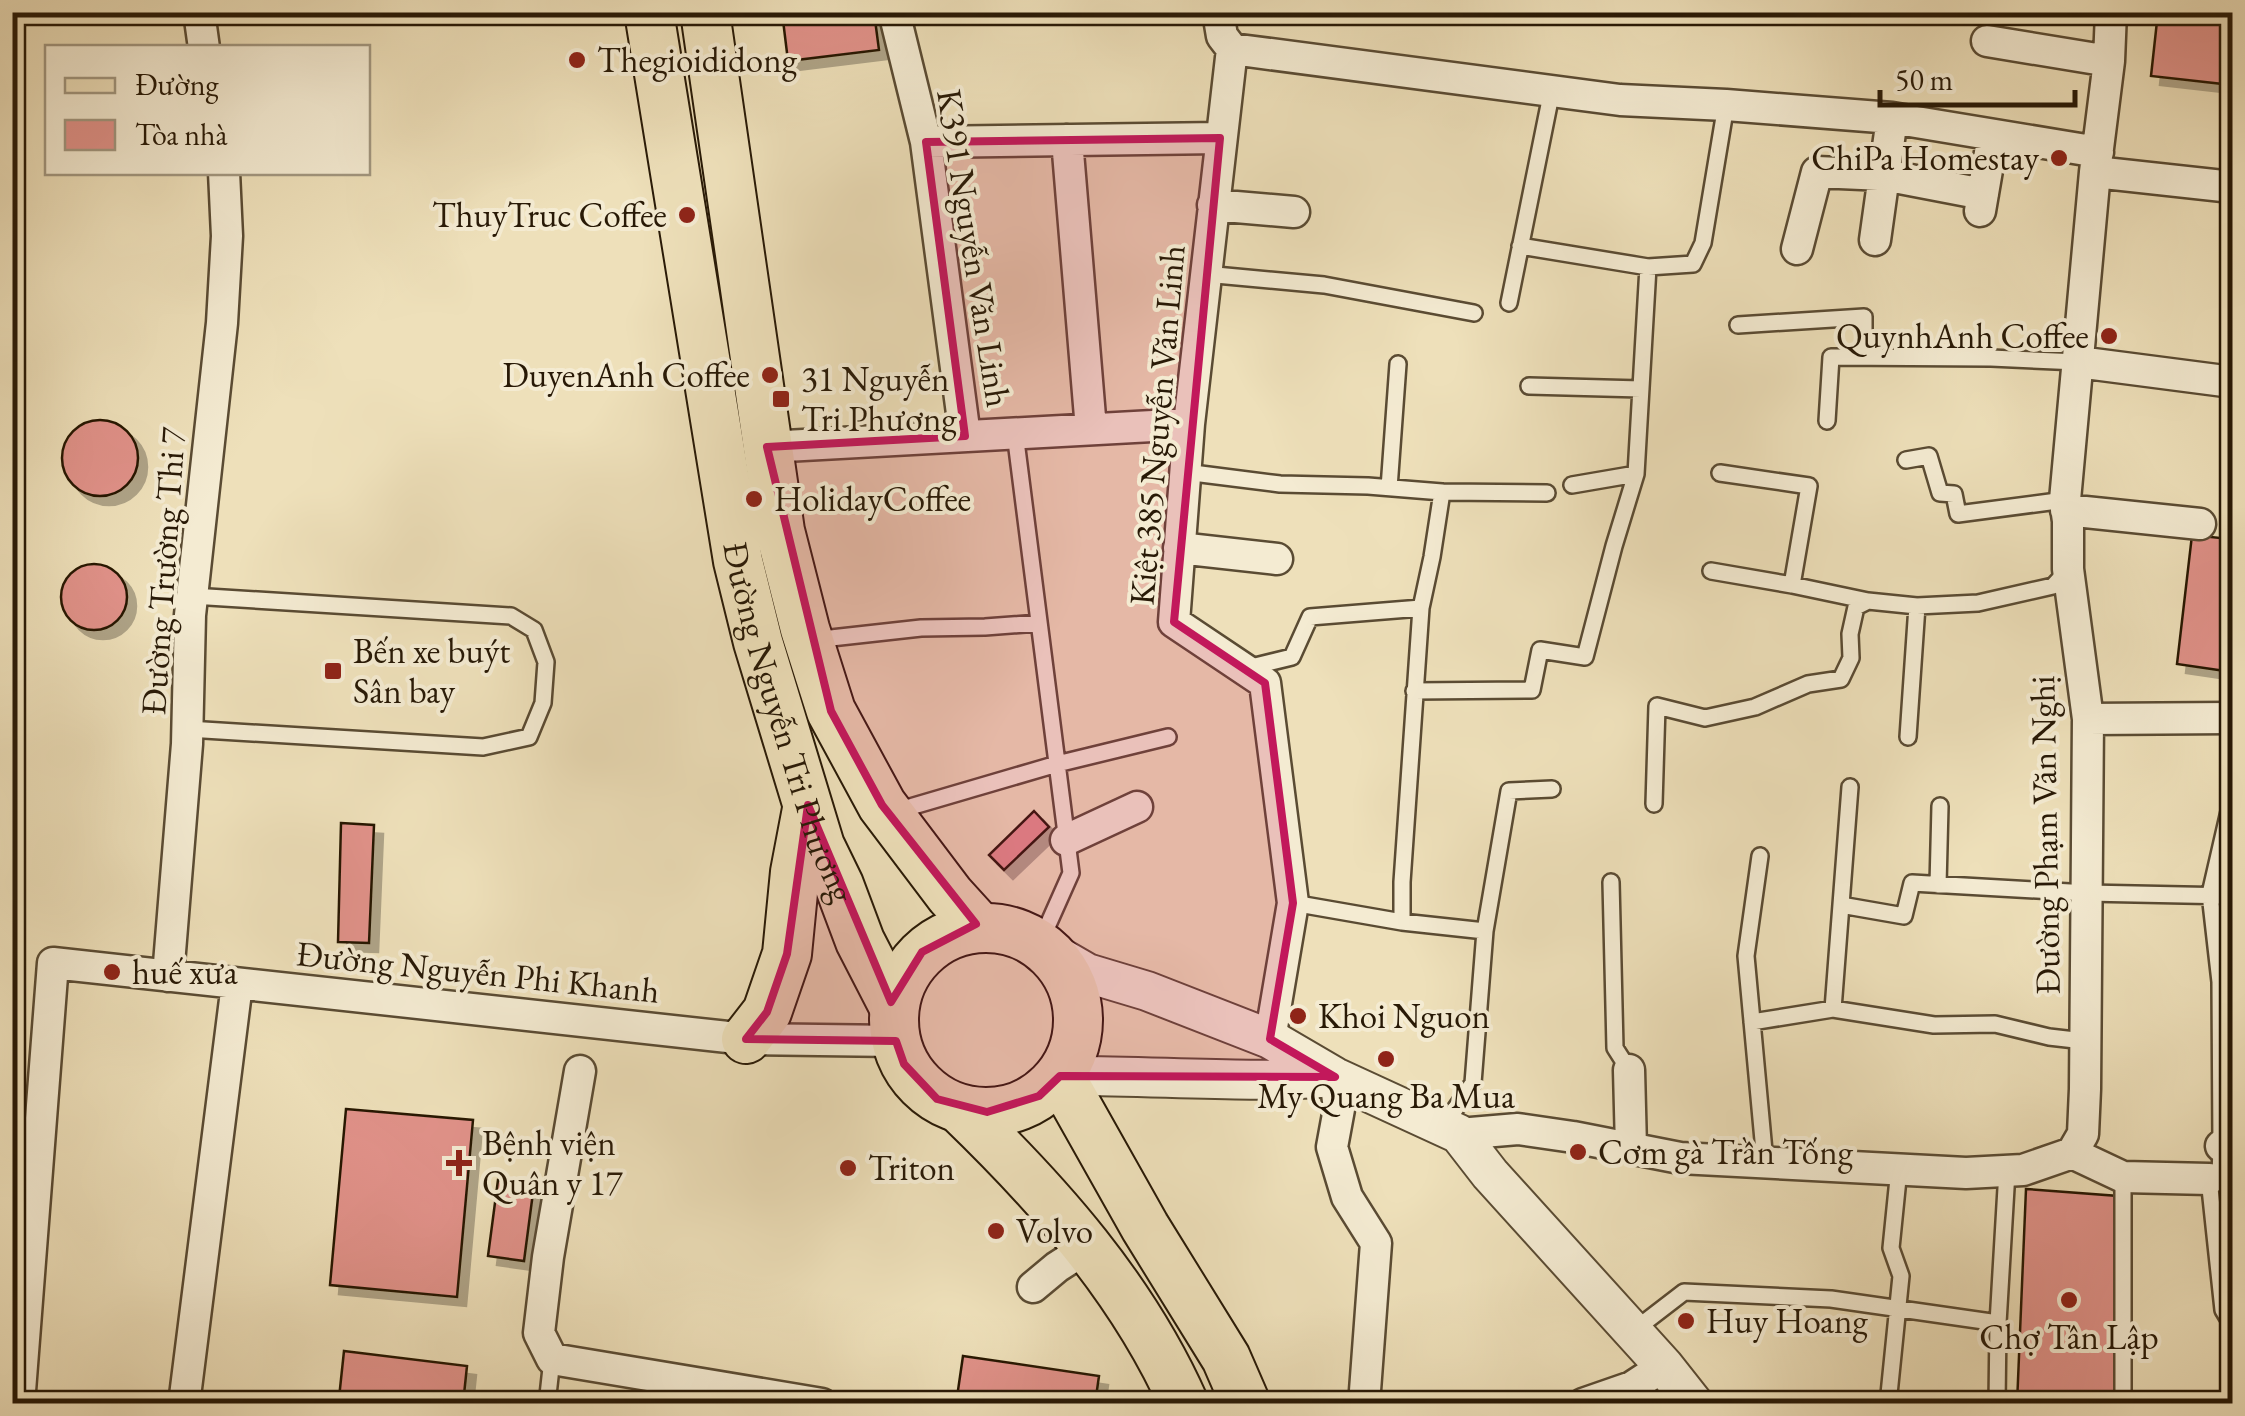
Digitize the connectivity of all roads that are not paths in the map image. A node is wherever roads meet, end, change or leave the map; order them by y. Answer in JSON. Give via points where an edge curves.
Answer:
{"nodes":[{"id":1,"x":199,"y":12,"type":"edge"},
{"id":2,"x":626,"y":12,"type":"edge"},
{"id":3,"x":649,"y":12,"type":"edge"},
{"id":4,"x":705,"y":12,"type":"edge"},
{"id":5,"x":721,"y":12,"type":"edge"},
{"id":6,"x":894,"y":12,"type":"edge"},
{"id":7,"x":1218,"y":12,"type":"edge"},
{"id":8,"x":2112,"y":12,"type":"edge"},
{"id":9,"x":1987,"y":41,"type":"dead end"},
{"id":10,"x":204,"y":45,"type":"edge"},
{"id":11,"x":1232,"y":49,"type":"junction"},
{"id":12,"x":2109,"y":61,"type":"junction"},
{"id":13,"x":658,"y":70,"type":"junction"},
{"id":14,"x":717,"y":86,"type":"junction"},
{"id":15,"x":1552,"y":90,"type":"junction"},
{"id":16,"x":1726,"y":105,"type":"junction"},
{"id":17,"x":1892,"y":118,"type":"junction"},
{"id":18,"x":1993,"y":135,"type":"junction"},
{"id":19,"x":1220,"y":138,"type":"junction"},
{"id":20,"x":1068,"y":140,"type":"junction"},
{"id":21,"x":926,"y":142,"type":"junction"},
{"id":22,"x":2096,"y":162,"type":"junction"},
{"id":23,"x":224,"y":175,"type":"edge"},
{"id":24,"x":1884,"y":175,"type":"junction"},
{"id":25,"x":2232,"y":187,"type":"edge"},
{"id":26,"x":1213,"y":205,"type":"junction"},
{"id":27,"x":1294,"y":212,"type":"dead end"},
{"id":28,"x":1874,"y":240,"type":"dead end"},
{"id":29,"x":1520,"y":246,"type":"junction"},
{"id":30,"x":1797,"y":249,"type":"dead end"},
{"id":31,"x":1648,"y":267,"type":"junction"},
{"id":32,"x":1206,"y":274,"type":"junction"},
{"id":33,"x":1509,"y":303,"type":"dead end"},
{"id":34,"x":1474,"y":314,"type":"dead end"},
{"id":35,"x":1738,"y":325,"type":"dead end"},
{"id":36,"x":1864,"y":357,"type":"junction"},
{"id":37,"x":2078,"y":362,"type":"junction"},
{"id":38,"x":1398,"y":364,"type":"dead end"},
{"id":39,"x":2232,"y":382,"type":"edge"},
{"id":40,"x":1529,"y":386,"type":"dead end"},
{"id":41,"x":1641,"y":389,"type":"junction"},
{"id":42,"x":1827,"y":422,"type":"dead end"},
{"id":43,"x":1189,"y":424,"type":"junction"},
{"id":44,"x":1092,"y":429,"type":"junction"},
{"id":45,"x":1015,"y":433,"type":"junction"},
{"id":46,"x":964,"y":436,"type":"junction"},
{"id":47,"x":768,"y":447,"type":"junction"},
{"id":48,"x":1906,"y":460,"type":"dead end"},
{"id":49,"x":1185,"y":472,"type":"junction"},
{"id":50,"x":1720,"y":473,"type":"dead end"},
{"id":51,"x":1636,"y":474,"type":"junction"},
{"id":52,"x":1572,"y":485,"type":"dead end"},
{"id":53,"x":1389,"y":488,"type":"junction"},
{"id":54,"x":1442,"y":492,"type":"junction"},
{"id":55,"x":1547,"y":493,"type":"dead end"},
{"id":56,"x":2066,"y":505,"type":"junction"},
{"id":57,"x":2200,"y":524,"type":"dead end"},
{"id":58,"x":1180,"y":548,"type":"junction"},
{"id":59,"x":1278,"y":558,"type":"dead end"},
{"id":60,"x":2068,"y":569,"type":"junction"},
{"id":61,"x":1711,"y":570,"type":"dead end"},
{"id":62,"x":1792,"y":584,"type":"junction"},
{"id":63,"x":192,"y":596,"type":"junction"},
{"id":64,"x":1868,"y":601,"type":"junction"},
{"id":65,"x":1918,"y":606,"type":"junction"},
{"id":66,"x":1421,"y":608,"type":"junction"},
{"id":67,"x":1039,"y":623,"type":"junction"},
{"id":68,"x":809,"y":641,"type":"junction"},
{"id":69,"x":1243,"y":669,"type":"junction"},
{"id":70,"x":1414,"y":691,"type":"junction"},
{"id":71,"x":2088,"y":718,"type":"junction"},
{"id":72,"x":2232,"y":718,"type":"edge"},
{"id":73,"x":188,"y":729,"type":"junction"},
{"id":74,"x":1908,"y":736,"type":"dead end"},
{"id":75,"x":1168,"y":737,"type":"dead end"},
{"id":76,"x":1056,"y":764,"type":"junction"},
{"id":77,"x":1850,"y":787,"type":"dead end"},
{"id":78,"x":1552,"y":789,"type":"dead end"},
{"id":79,"x":1654,"y":804,"type":"dead end"},
{"id":80,"x":808,"y":805,"type":"junction"},
{"id":81,"x":1940,"y":806,"type":"dead end"},
{"id":82,"x":1137,"y":807,"type":"dead end"},
{"id":83,"x":2230,"y":807,"type":"dead end"},
{"id":84,"x":889,"y":813,"type":"junction"},
{"id":85,"x":1066,"y":840,"type":"junction"},
{"id":86,"x":1760,"y":856,"type":"dead end"},
{"id":87,"x":1611,"y":882,"type":"dead end"},
{"id":88,"x":1938,"y":886,"type":"junction"},
{"id":89,"x":2087,"y":893,"type":"junction"},
{"id":90,"x":2210,"y":894,"type":"junction"},
{"id":91,"x":2232,"y":896,"type":"edge"},
{"id":92,"x":1293,"y":903,"type":"junction"},
{"id":93,"x":1841,"y":906,"type":"junction"},
{"id":94,"x":1402,"y":922,"type":"junction"},
{"id":95,"x":980,"y":928,"type":"junction"},
{"id":96,"x":1485,"y":930,"type":"junction"},
{"id":97,"x":1044,"y":948,"type":"junction"},
{"id":98,"x":168,"y":976,"type":"junction"},
{"id":99,"x":2226,"y":981,"type":"edge"},
{"id":100,"x":237,"y":984,"type":"junction"},
{"id":101,"x":1833,"y":1009,"type":"junction"},
{"id":102,"x":1752,"y":1022,"type":"junction"},
{"id":103,"x":895,"y":1024,"type":"junction"},
{"id":104,"x":746,"y":1038,"type":"junction"},
{"id":105,"x":1270,"y":1039,"type":"junction"},
{"id":106,"x":2084,"y":1041,"type":"junction"},
{"id":107,"x":1629,"y":1070,"type":"joint"},
{"id":108,"x":580,"y":1071,"type":"dead end"},
{"id":109,"x":1060,"y":1076,"type":"junction"},
{"id":110,"x":1336,"y":1077,"type":"junction"},
{"id":111,"x":960,"y":1109,"type":"junction"},
{"id":112,"x":1451,"y":1131,"type":"junction"},
{"id":113,"x":2227,"y":1146,"type":"edge"},
{"id":114,"x":1630,"y":1148,"type":"junction"},
{"id":115,"x":2072,"y":1154,"type":"junction"},
{"id":116,"x":1764,"y":1162,"type":"junction"},
{"id":117,"x":1899,"y":1169,"type":"junction"},
{"id":118,"x":2007,"y":1172,"type":"junction"},
{"id":119,"x":2123,"y":1177,"type":"junction"},
{"id":120,"x":2209,"y":1179,"type":"junction"},
{"id":121,"x":1088,"y":1247,"type":"junction"},
{"id":122,"x":1033,"y":1287,"type":"dead end"},
{"id":123,"x":20,"y":1306,"type":"edge"},
{"id":124,"x":1897,"y":1307,"type":"junction"},
{"id":125,"x":1998,"y":1323,"type":"junction"},
{"id":126,"x":2232,"y":1325,"type":"edge"},
{"id":127,"x":1632,"y":1332,"type":"junction"},
{"id":128,"x":552,"y":1358,"type":"junction"},
{"id":129,"x":1664,"y":1366,"type":"junction"},
{"id":130,"x":19,"y":1404,"type":"edge"},
{"id":131,"x":184,"y":1404,"type":"edge"},
{"id":132,"x":548,"y":1404,"type":"edge"},
{"id":133,"x":822,"y":1404,"type":"edge"},
{"id":134,"x":1184,"y":1404,"type":"edge"},
{"id":135,"x":1246,"y":1404,"type":"edge"},
{"id":136,"x":1364,"y":1404,"type":"edge"},
{"id":137,"x":1583,"y":1404,"type":"edge"},
{"id":138,"x":1694,"y":1404,"type":"edge"},
{"id":139,"x":1888,"y":1404,"type":"edge"},
{"id":140,"x":1996,"y":1404,"type":"edge"},
{"id":141,"x":2123,"y":1404,"type":"edge"}],
"edges":[{"from":1,"to":10,"type":"street"},
{"from":2,"to":13,"type":"main road"},
{"from":3,"to":13,"type":"main road","name":"Đường Nguyễn Tri Phương"},
{"from":4,"to":14,"type":"main road","name":"Đường Nguyễn Tri Phương"},
{"from":5,"to":14,"type":"main road","via":[[724,60]]},
{"from":6,"to":21,"type":"street","name":"K391 Nguyễn Văn Linh"},
{"from":7,"to":11,"type":"street","name":"Kiệt 385 Nguyễn Văn Linh"},
{"from":8,"to":12,"type":"street","name":"Đường Phạm Văn Nghị"},
{"from":9,"to":12,"type":"street"},
{"from":11,"to":15,"type":"street"},
{"from":11,"to":19,"type":"street","name":"Kiệt 385 Nguyễn Văn Linh"},
{"from":12,"to":22,"type":"street","name":"Đường Phạm Văn Nghị"},
{"from":13,"to":80,"type":"main road","name":"Đường Nguyễn Tri Phương","via":[[738,560]]},
{"from":14,"to":47,"type":"main road","name":"Đường Nguyễn Tri Phương"},
{"from":15,"to":16,"type":"street"},
{"from":15,"to":29,"type":"lane"},
{"from":16,"to":17,"type":"street"},
{"from":16,"to":31,"type":"lane","via":[[1703,243],[1693,264]]},
{"from":17,"to":18,"type":"street"},
{"from":17,"to":24,"type":"street"},
{"from":18,"to":22,"type":"street"},
{"from":18,"to":24,"type":"street","via":[[1981,203]]},
{"from":19,"to":20,"type":"street"},
{"from":19,"to":26,"type":"street","name":"Kiệt 385 Nguyễn Văn Linh"},
{"from":20,"to":21,"type":"street"},
{"from":20,"to":44,"type":"street"},
{"from":21,"to":46,"type":"street","name":"K391 Nguyễn Văn Linh"},
{"from":22,"to":25,"type":"street"},
{"from":22,"to":37,"type":"street","name":"Đường Phạm Văn Nghị"},
{"from":23,"to":63,"type":"street","name":"Đường Trường Thi 7","via":[[222,324]]},
{"from":24,"to":28,"type":"street"},
{"from":24,"to":30,"type":"street","via":[[1818,172]]},
{"from":26,"to":27,"type":"street"},
{"from":26,"to":32,"type":"street","name":"Kiệt 385 Nguyễn Văn Linh"},
{"from":29,"to":31,"type":"lane"},
{"from":29,"to":33,"type":"lane"},
{"from":31,"to":41,"type":"lane"},
{"from":32,"to":34,"type":"lane","via":[[1324,286]]},
{"from":32,"to":43,"type":"street","name":"Kiệt 385 Nguyễn Văn Linh"},
{"from":35,"to":36,"type":"lane","via":[[1864,317]]},
{"from":36,"to":37,"type":"lane"},
{"from":36,"to":42,"type":"lane","via":[[1831,357]]},
{"from":37,"to":39,"type":"street"},
{"from":37,"to":56,"type":"street","name":"Đường Phạm Văn Nghị"},
{"from":38,"to":53,"type":"lane"},
{"from":40,"to":41,"type":"lane"},
{"from":41,"to":51,"type":"lane"},
{"from":43,"to":44,"type":"street"},
{"from":43,"to":49,"type":"street","name":"Kiệt 385 Nguyễn Văn Linh"},
{"from":44,"to":45,"type":"street"},
{"from":45,"to":46,"type":"street"},
{"from":45,"to":67,"type":"lane"},
{"from":46,"to":47,"type":"street"},
{"from":47,"to":68,"type":"main road","name":"Đường Nguyễn Tri Phương","via":[[780,531]]},
{"from":48,"to":56,"type":"lane","via":[[1929,456],[1940,493],[1954,494],[1958,514]]},
{"from":49,"to":53,"type":"lane"},
{"from":49,"to":58,"type":"street","name":"Kiệt 385 Nguyễn Văn Linh"},
{"from":50,"to":62,"type":"lane","via":[[1810,486]]},
{"from":51,"to":52,"type":"lane"},
{"from":51,"to":70,"type":"lane","via":[[1585,656],[1540,650],[1532,690]]},
{"from":53,"to":54,"type":"lane"},
{"from":54,"to":55,"type":"lane"},
{"from":54,"to":66,"type":"lane"},
{"from":56,"to":57,"type":"street"},
{"from":56,"to":60,"type":"street","name":"Đường Phạm Văn Nghị"},
{"from":58,"to":59,"type":"street"},
{"from":58,"to":69,"type":"street","name":"Kiệt 385 Nguyễn Văn Linh","via":[[1174,622]]},
{"from":60,"to":65,"type":"lane","via":[[2053,586]]},
{"from":60,"to":71,"type":"street","name":"Đường Phạm Văn Nghị"},
{"from":61,"to":62,"type":"lane"},
{"from":62,"to":64,"type":"lane"},
{"from":63,"to":73,"type":"street","name":"Đường Trường Thi 7"},
{"from":63,"to":73,"type":"lane","via":[[511,616],[534,630],[546,662],[542,703],[528,737],[483,747]]},
{"from":64,"to":65,"type":"lane"},
{"from":64,"to":79,"type":"lane","via":[[1856,607],[1851,658],[1841,679],[1706,718],[1657,706]]},
{"from":65,"to":74,"type":"lane"},
{"from":66,"to":69,"type":"lane","via":[[1310,617],[1292,657]]},
{"from":66,"to":70,"type":"lane"},
{"from":67,"to":68,"type":"lane"},
{"from":67,"to":76,"type":"lane"},
{"from":68,"to":84,"type":"main road","name":"Đường Nguyễn Tri Phương","via":[[831,711]]},
{"from":69,"to":92,"type":"street","name":"Kiệt 385 Nguyễn Văn Linh","via":[[1265,683]]},
{"from":70,"to":94,"type":"lane"},
{"from":71,"to":72,"type":"street"},
{"from":71,"to":89,"type":"street","name":"Đường Phạm Văn Nghị"},
{"from":73,"to":98,"type":"street","name":"Đường Trường Thi 7"},
{"from":75,"to":76,"type":"lane"},
{"from":76,"to":84,"type":"lane"},
{"from":76,"to":85,"type":"lane"},
{"from":77,"to":93,"type":"lane"},
{"from":78,"to":96,"type":"lane","via":[[1510,791]]},
{"from":80,"to":103,"type":"main road","name":"Đường Nguyễn Tri Phương"},
{"from":80,"to":104,"type":"main road","via":[[788,954],[767,1012]]},
{"from":81,"to":88,"type":"lane"},
{"from":82,"to":85,"type":"street"},
{"from":83,"to":90,"type":"lane"},
{"from":84,"to":95,"type":"main road","name":"Đường Nguyễn Tri Phương"},
{"from":85,"to":97,"type":"lane","via":[[1071,873]]},
{"from":86,"to":102,"type":"lane","via":[[1746,956]]},
{"from":87,"to":107,"type":"lane","via":[[1615,1048]]},
{"from":88,"to":89,"type":"lane"},
{"from":88,"to":93,"type":"lane","via":[[1912,883],[1904,916]]},
{"from":89,"to":90,"type":"lane"},
{"from":89,"to":106,"type":"street","name":"Đường Phạm Văn Nghị"},
{"from":90,"to":91,"type":"lane"},
{"from":90,"to":99,"type":"lane"},
{"from":92,"to":94,"type":"lane"},
{"from":92,"to":105,"type":"street","name":"Kiệt 385 Nguyễn Văn Linh"},
{"from":93,"to":101,"type":"lane"},
{"from":94,"to":96,"type":"lane"},
{"from":95,"to":97,"type":"main road","via":[[1004,929]]},
{"from":95,"to":103,"type":"main road","via":[[959,931],[922,952],[899,986]]},
{"from":96,"to":112,"type":"lane","via":[[1472,1083]]},
{"from":97,"to":105,"type":"street","via":[[1087,973]]},
{"from":97,"to":109,"type":"main road","via":[[1065,972],[1079,1021]]},
{"from":98,"to":100,"type":"street","name":"Đường Nguyễn Phi Khanh"},
{"from":98,"to":123,"type":"street","name":"Đường Nguyễn Phi Khanh","via":[[52,963]]},
{"from":99,"to":113,"type":"lane"},
{"from":100,"to":104,"type":"street","name":"Đường Nguyễn Phi Khanh"},
{"from":100,"to":131,"type":"street"},
{"from":101,"to":102,"type":"lane","name":"Đường Phạm Văn Nghị"},
{"from":101,"to":106,"type":"lane","name":"Đường Phạm Văn Nghị","via":[[1934,1025],[1995,1024]]},
{"from":102,"to":116,"type":"lane"},
{"from":103,"to":104,"type":"street","name":"Đường Nguyễn Phi Khanh"},
{"from":103,"to":111,"type":"main road","via":[[904,1064],[918,1083]]},
{"from":105,"to":110,"type":"street"},
{"from":106,"to":115,"type":"street","name":"Đường Phạm Văn Nghị","via":[[2082,1134]]},
{"from":107,"to":114,"type":"street"},
{"from":108,"to":128,"type":"street","via":[[539,1333]]},
{"from":109,"to":110,"type":"street"},
{"from":109,"to":111,"type":"main road","via":[[1015,1108]]},
{"from":109,"to":135,"type":"main road","via":[[1226,1358]]},
{"from":110,"to":112,"type":"street"},
{"from":110,"to":136,"type":"street","via":[[1332,1148],[1347,1197],[1376,1243]]},
{"from":111,"to":121,"type":"main road"},
{"from":112,"to":114,"type":"street","via":[[1518,1129]]},
{"from":112,"to":127,"type":"street"},
{"from":113,"to":120,"type":"lane","via":[[2220,1177]]},
{"from":114,"to":116,"type":"street"},
{"from":115,"to":118,"type":"street"},
{"from":115,"to":119,"type":"street"},
{"from":116,"to":117,"type":"street"},
{"from":117,"to":118,"type":"street"},
{"from":117,"to":124,"type":"lane","via":[[1890,1248],[1901,1276]]},
{"from":118,"to":125,"type":"lane"},
{"from":119,"to":120,"type":"street"},
{"from":119,"to":141,"type":"lane"},
{"from":120,"to":126,"type":"lane","via":[[2223,1310]]},
{"from":121,"to":122,"type":"street"},
{"from":121,"to":134,"type":"main road"},
{"from":123,"to":130,"type":"street"},
{"from":124,"to":125,"type":"lane"},
{"from":124,"to":127,"type":"lane","via":[[1684,1292]]},
{"from":124,"to":139,"type":"lane"},
{"from":125,"to":140,"type":"lane"},
{"from":127,"to":129,"type":"street"},
{"from":128,"to":132,"type":"lane"},
{"from":128,"to":133,"type":"street"},
{"from":129,"to":137,"type":"street","via":[[1632,1388]]},
{"from":129,"to":138,"type":"street"}]}
